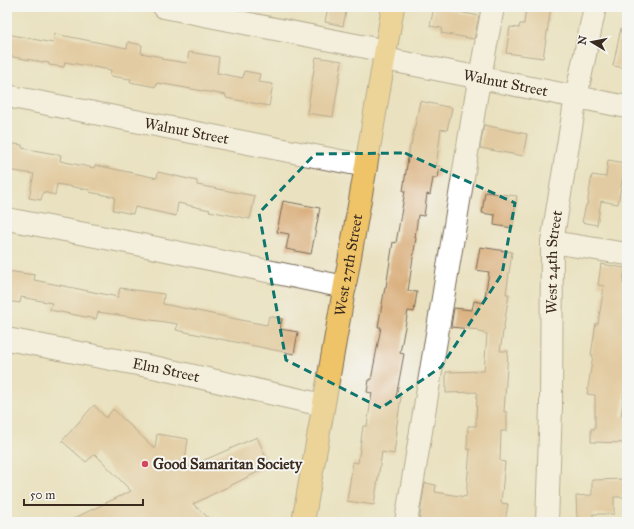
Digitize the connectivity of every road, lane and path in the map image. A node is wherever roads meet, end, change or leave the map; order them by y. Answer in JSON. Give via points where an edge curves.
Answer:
{"nodes":[{"id":1,"x":164,"y":7,"type":"edge"},
{"id":2,"x":393,"y":7,"type":"edge"},
{"id":3,"x":493,"y":7,"type":"edge"},
{"id":4,"x":595,"y":7,"type":"edge"},
{"id":5,"x":385,"y":55,"type":"junction"},
{"id":6,"x":480,"y":78,"type":"junction"},
{"id":7,"x":7,"y":96,"type":"edge"},
{"id":8,"x":576,"y":97,"type":"junction"},
{"id":9,"x":627,"y":107,"type":"edge"},
{"id":10,"x":366,"y":166,"type":"junction"},
{"id":11,"x":7,"y":219,"type":"edge"},
{"id":12,"x":552,"y":242,"type":"junction"},
{"id":13,"x":627,"y":254,"type":"edge"},
{"id":14,"x":345,"y":287,"type":"junction"},
{"id":15,"x":7,"y":339,"type":"edge"},
{"id":16,"x":323,"y":405,"type":"junction"},
{"id":17,"x":303,"y":522,"type":"edge"},
{"id":18,"x":406,"y":522,"type":"edge"},
{"id":19,"x":547,"y":522,"type":"edge"}],
"edges":[{"from":1,"to":5,"type":"street","name":"Walnut Street"},
{"from":2,"to":5,"type":"main road","name":"West 27th Street"},
{"from":3,"to":6,"type":"street"},
{"from":4,"to":8,"type":"street","name":"West 24th Street"},
{"from":5,"to":6,"type":"street","name":"Walnut Street"},
{"from":5,"to":10,"type":"main road","name":"West 27th Street"},
{"from":6,"to":8,"type":"street","name":"Walnut Street"},
{"from":6,"to":18,"type":"street"},
{"from":7,"to":10,"type":"street","name":"Walnut Street"},
{"from":8,"to":9,"type":"street","name":"Walnut Street"},
{"from":8,"to":12,"type":"street","name":"West 24th Street"},
{"from":10,"to":14,"type":"main road","name":"West 27th Street"},
{"from":11,"to":14,"type":"street"},
{"from":12,"to":13,"type":"street"},
{"from":12,"to":19,"type":"street","name":"West 24th Street"},
{"from":14,"to":16,"type":"main road","name":"West 27th Street"},
{"from":15,"to":16,"type":"street","name":"Elm Street","via":[[158,368]]},
{"from":16,"to":17,"type":"main road","name":"West 27th Street"}]}
